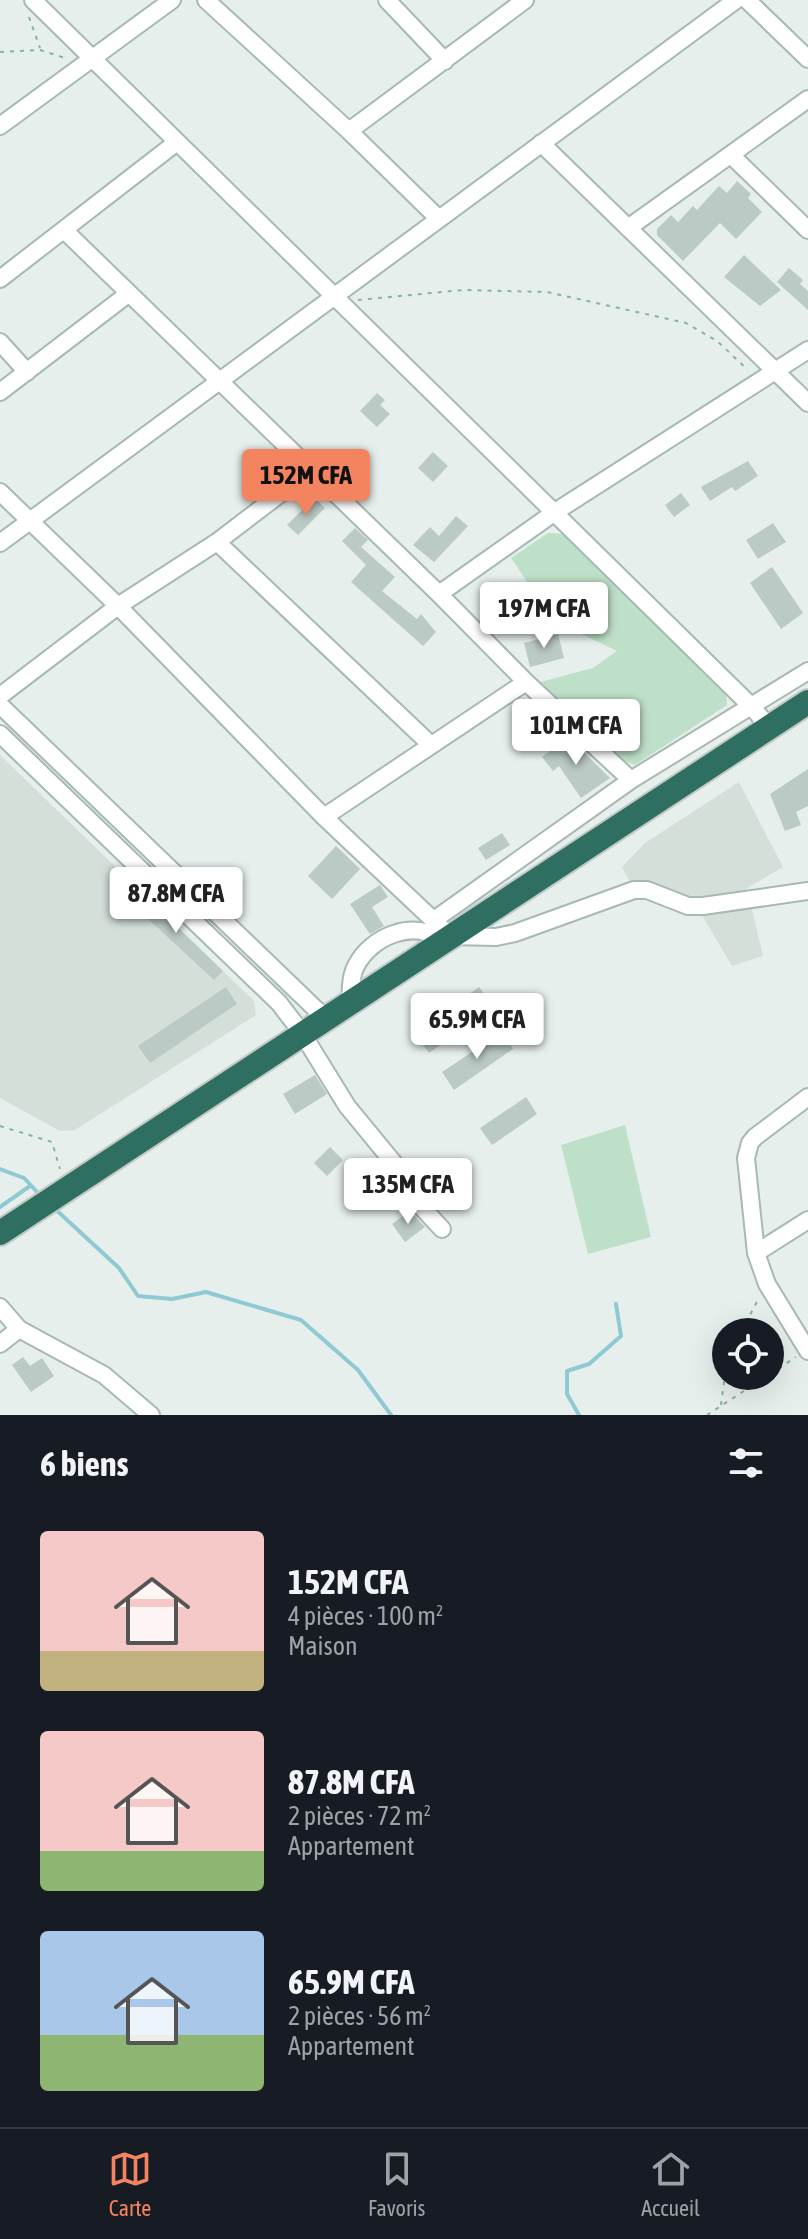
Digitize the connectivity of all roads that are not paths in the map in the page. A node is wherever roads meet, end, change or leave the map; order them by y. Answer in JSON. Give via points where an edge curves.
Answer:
{"nodes":[{"id":1,"x":172,"y":0,"type":"edge"},
{"id":2,"x":206,"y":0,"type":"edge"},
{"id":3,"x":387,"y":0,"type":"edge"},
{"id":4,"x":525,"y":0,"type":"edge"},
{"id":5,"x":736,"y":0,"type":"edge"},
{"id":6,"x":747,"y":0,"type":"edge"},
{"id":7,"x":30,"y":7,"type":"edge"},
{"id":8,"x":808,"y":59,"type":"edge"},
{"id":9,"x":445,"y":61,"type":"junction"},
{"id":10,"x":86,"y":63,"type":"junction"},
{"id":11,"x":808,"y":99,"type":"edge"},
{"id":12,"x":0,"y":126,"type":"edge"},
{"id":13,"x":349,"y":131,"type":"junction"},
{"id":14,"x":177,"y":142,"type":"junction"},
{"id":15,"x":541,"y":143,"type":"junction"},
{"id":16,"x":731,"y":155,"type":"junction"},
{"id":17,"x":438,"y":218,"type":"junction"},
{"id":18,"x":628,"y":228,"type":"junction"},
{"id":19,"x":64,"y":230,"type":"junction"},
{"id":20,"x":808,"y":230,"type":"edge"},
{"id":21,"x":0,"y":279,"type":"edge"},
{"id":22,"x":128,"y":294,"type":"junction"},
{"id":23,"x":334,"y":294,"type":"junction"},
{"id":24,"x":0,"y":342,"type":"edge"},
{"id":25,"x":808,"y":350,"type":"edge"},
{"id":26,"x":775,"y":371,"type":"junction"},
{"id":27,"x":27,"y":372,"type":"junction"},
{"id":28,"x":219,"y":380,"type":"junction"},
{"id":29,"x":0,"y":392,"type":"edge"},
{"id":30,"x":808,"y":403,"type":"edge"},
{"id":31,"x":310,"y":471,"type":"junction"},
{"id":32,"x":0,"y":492,"type":"edge"},
{"id":33,"x":555,"y":512,"type":"junction"},
{"id":34,"x":31,"y":520,"type":"junction"},
{"id":35,"x":217,"y":542,"type":"junction"},
{"id":36,"x":0,"y":543,"type":"edge"},
{"id":37,"x":439,"y":594,"type":"junction"},
{"id":38,"x":118,"y":606,"type":"junction"},
{"id":39,"x":808,"y":671,"type":"edge"},
{"id":40,"x":526,"y":682,"type":"junction"},
{"id":41,"x":0,"y":696,"type":"edge"},
{"id":42,"x":808,"y":702,"type":"edge"},
{"id":43,"x":0,"y":705,"type":"edge"},
{"id":44,"x":752,"y":707,"type":"junction"},
{"id":45,"x":769,"y":727,"type":"junction"},
{"id":46,"x":0,"y":734,"type":"edge"},
{"id":47,"x":431,"y":745,"type":"junction"},
{"id":48,"x":631,"y":780,"type":"junction"},
{"id":49,"x":324,"y":817,"type":"junction"},
{"id":50,"x":808,"y":891,"type":"edge"},
{"id":51,"x":442,"y":932,"type":"junction"},
{"id":52,"x":350,"y":1003,"type":"junction"},
{"id":53,"x":326,"y":1019,"type":"junction"},
{"id":54,"x":302,"y":1033,"type":"junction"},
{"id":55,"x":808,"y":1097,"type":"edge"},
{"id":56,"x":808,"y":1220,"type":"edge"},
{"id":57,"x":442,"y":1229,"type":"dead end"},
{"id":58,"x":0,"y":1233,"type":"edge"},
{"id":59,"x":756,"y":1253,"type":"junction"},
{"id":60,"x":0,"y":1307,"type":"edge"},
{"id":61,"x":19,"y":1329,"type":"junction"},
{"id":62,"x":0,"y":1344,"type":"edge"},
{"id":63,"x":808,"y":1350,"type":"edge"},
{"id":64,"x":151,"y":1415,"type":"edge"}],
"edges":[{"from":1,"to":10,"type":"street"},
{"from":2,"to":13,"type":"street"},
{"from":3,"to":9,"type":"street"},
{"from":4,"to":9,"type":"street"},
{"from":5,"to":15,"type":"street"},
{"from":6,"to":8,"type":"street"},
{"from":7,"to":10,"type":"street"},
{"from":9,"to":13,"type":"street"},
{"from":10,"to":12,"type":"street"},
{"from":10,"to":14,"type":"street"},
{"from":11,"to":16,"type":"street"},
{"from":13,"to":17,"type":"street"},
{"from":14,"to":19,"type":"street"},
{"from":14,"to":23,"type":"street"},
{"from":15,"to":17,"type":"street"},
{"from":15,"to":18,"type":"street"},
{"from":16,"to":18,"type":"street"},
{"from":16,"to":20,"type":"street"},
{"from":17,"to":23,"type":"street"},
{"from":18,"to":26,"type":"street"},
{"from":19,"to":21,"type":"street"},
{"from":19,"to":22,"type":"street"},
{"from":22,"to":27,"type":"street"},
{"from":22,"to":28,"type":"street"},
{"from":23,"to":28,"type":"street"},
{"from":23,"to":33,"type":"street"},
{"from":24,"to":27,"type":"street"},
{"from":25,"to":26,"type":"street"},
{"from":26,"to":30,"type":"street"},
{"from":26,"to":33,"type":"street"},
{"from":27,"to":29,"type":"street"},
{"from":28,"to":31,"type":"street"},
{"from":28,"to":34,"type":"street"},
{"from":31,"to":35,"type":"street"},
{"from":31,"to":37,"type":"street"},
{"from":32,"to":34,"type":"street"},
{"from":33,"to":37,"type":"street"},
{"from":33,"to":44,"type":"street"},
{"from":34,"to":36,"type":"street"},
{"from":34,"to":38,"type":"street"},
{"from":35,"to":38,"type":"street"},
{"from":35,"to":47,"type":"street"},
{"from":37,"to":40,"type":"street"},
{"from":38,"to":41,"type":"street"},
{"from":38,"to":49,"type":"street"},
{"from":39,"to":44,"type":"street"},
{"from":40,"to":47,"type":"street"},
{"from":40,"to":48,"type":"street"},
{"from":42,"to":45,"type":"highway"},
{"from":43,"to":53,"type":"street"},
{"from":44,"to":45,"type":"street"},
{"from":44,"to":48,"type":"street"},
{"from":45,"to":51,"type":"highway"},
{"from":46,"to":54,"type":"street","via":[[279,1003]]},
{"from":47,"to":49,"type":"street"},
{"from":48,"to":51,"type":"street"},
{"from":49,"to":51,"type":"street"},
{"from":50,"to":51,"type":"street","via":[[688,906],[642,889],[515,933],[496,937]]},
{"from":51,"to":52,"type":"highway"},
{"from":51,"to":52,"type":"street","via":[[392,934],[363,955],[354,967]]},
{"from":52,"to":53,"type":"highway"},
{"from":53,"to":54,"type":"highway"},
{"from":54,"to":57,"type":"street","via":[[417,1202]]},
{"from":54,"to":58,"type":"highway"},
{"from":55,"to":59,"type":"street","via":[[750,1143],[747,1166]]},
{"from":56,"to":59,"type":"street"},
{"from":59,"to":63,"type":"street","via":[[767,1284]]},
{"from":60,"to":61,"type":"street"},
{"from":61,"to":62,"type":"street"},
{"from":61,"to":64,"type":"street","via":[[104,1375]]}]}
